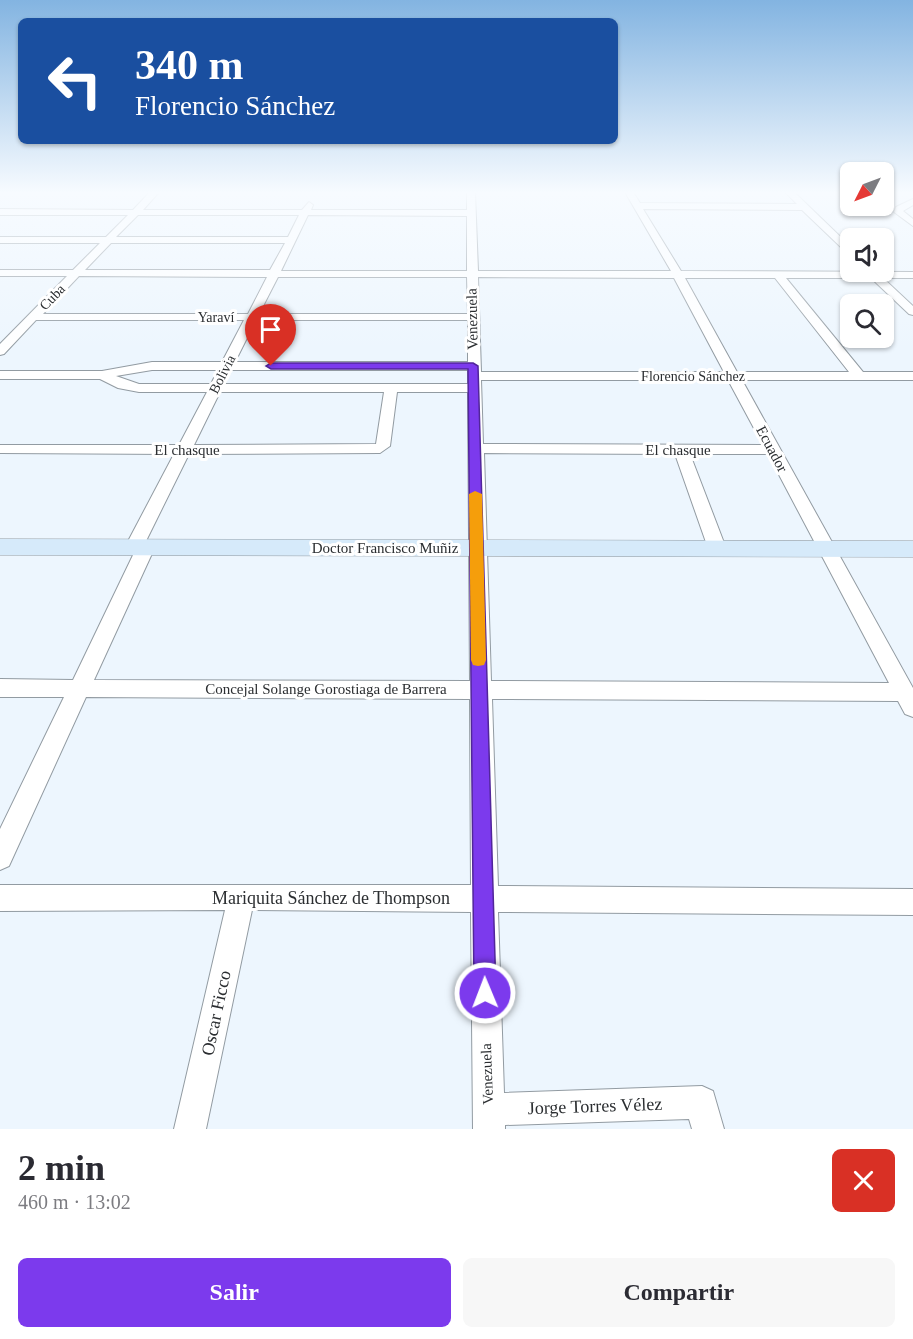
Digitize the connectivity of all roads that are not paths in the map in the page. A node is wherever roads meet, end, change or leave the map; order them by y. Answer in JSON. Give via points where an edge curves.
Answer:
{"nodes":[{"id":1,"x":103,"y":245,"type":"edge"},
{"id":2,"x":288,"y":245,"type":"edge"},
{"id":3,"x":472,"y":245,"type":"edge"},
{"id":4,"x":660,"y":245,"type":"edge"},
{"id":5,"x":0,"y":273,"type":"edge"},
{"id":6,"x":76,"y":273,"type":"junction"},
{"id":7,"x":273,"y":273,"type":"junction"},
{"id":8,"x":472,"y":274,"type":"junction"},
{"id":9,"x":678,"y":275,"type":"junction"},
{"id":10,"x":840,"y":275,"type":"edge"},
{"id":11,"x":894,"y":275,"type":"edge"},
{"id":12,"x":913,"y":275,"type":"edge"},
{"id":13,"x":779,"y":276,"type":"junction"},
{"id":14,"x":881,"y":282,"type":"edge"},
{"id":15,"x":913,"y":312,"type":"edge"},
{"id":16,"x":33,"y":317,"type":"junction"},
{"id":17,"x":251,"y":317,"type":"junction"},
{"id":18,"x":472,"y":317,"type":"junction"},
{"id":19,"x":0,"y":351,"type":"edge"},
{"id":20,"x":226,"y":366,"type":"junction"},
{"id":21,"x":0,"y":375,"type":"edge"},
{"id":22,"x":102,"y":375,"type":"junction"},
{"id":23,"x":473,"y":376,"type":"junction"},
{"id":24,"x":733,"y":376,"type":"junction"},
{"id":25,"x":859,"y":376,"type":"junction"},
{"id":26,"x":913,"y":376,"type":"edge"},
{"id":27,"x":215,"y":388,"type":"junction"},
{"id":28,"x":391,"y":388,"type":"junction"},
{"id":29,"x":475,"y":448,"type":"junction"},
{"id":30,"x":0,"y":449,"type":"edge"},
{"id":31,"x":183,"y":450,"type":"junction"},
{"id":32,"x":681,"y":450,"type":"junction"},
{"id":33,"x":773,"y":450,"type":"junction"},
{"id":34,"x":0,"y":547,"type":"edge"},
{"id":35,"x":140,"y":547,"type":"junction"},
{"id":36,"x":476,"y":548,"type":"junction"},
{"id":37,"x":717,"y":548,"type":"junction"},
{"id":38,"x":826,"y":549,"type":"junction"},
{"id":39,"x":913,"y":549,"type":"edge"},
{"id":40,"x":0,"y":688,"type":"edge"},
{"id":41,"x":80,"y":688,"type":"junction"},
{"id":42,"x":479,"y":690,"type":"junction"},
{"id":43,"x":909,"y":700,"type":"edge"},
{"id":44,"x":0,"y":857,"type":"edge"},
{"id":45,"x":241,"y":897,"type":"junction"},
{"id":46,"x":0,"y":898,"type":"edge"},
{"id":47,"x":483,"y":899,"type":"junction"},
{"id":48,"x":913,"y":902,"type":"edge"},
{"id":49,"x":705,"y":1116,"type":"edge"},
{"id":50,"x":488,"y":1119,"type":"edge"},
{"id":51,"x":190,"y":1129,"type":"edge"}],
"edges":[{"from":1,"to":6,"type":"street","name":"Cuba"},
{"from":2,"to":7,"type":"street","name":"Bolivia"},
{"from":3,"to":8,"type":"street","name":"Venezuela"},
{"from":4,"to":9,"type":"street","name":"Ecuador"},
{"from":5,"to":6,"type":"street"},
{"from":6,"to":7,"type":"street"},
{"from":6,"to":16,"type":"street","name":"Cuba"},
{"from":7,"to":8,"type":"street"},
{"from":7,"to":17,"type":"street","name":"Bolivia"},
{"from":8,"to":9,"type":"street"},
{"from":8,"to":18,"type":"street","name":"Venezuela"},
{"from":9,"to":13,"type":"street"},
{"from":9,"to":24,"type":"street","name":"Ecuador"},
{"from":10,"to":13,"type":"street"},
{"from":11,"to":12,"type":"street"},
{"from":13,"to":25,"type":"street"},
{"from":14,"to":15,"type":"street"},
{"from":16,"to":17,"type":"street","name":"Yaraví"},
{"from":16,"to":19,"type":"street","name":"Cuba"},
{"from":17,"to":18,"type":"street","name":"Yaraví"},
{"from":17,"to":20,"type":"street","name":"Bolivia"},
{"from":18,"to":23,"type":"street","name":"Venezuela"},
{"from":20,"to":22,"type":"street","name":"Florencio Sánchez","via":[[152,366]]},
{"from":20,"to":23,"type":"street","name":"Florencio Sánchez"},
{"from":20,"to":27,"type":"street","name":"Bolivia"},
{"from":21,"to":22,"type":"street","name":"Florencio Sánchez"},
{"from":22,"to":27,"type":"street","name":"Florencio Sánchez","via":[[138,388]]},
{"from":23,"to":24,"type":"street","name":"Florencio Sánchez"},
{"from":23,"to":28,"type":"street","name":"Florencio Sánchez"},
{"from":23,"to":29,"type":"street","name":"Venezuela"},
{"from":24,"to":25,"type":"street","name":"Florencio Sánchez"},
{"from":24,"to":33,"type":"street","name":"Ecuador"},
{"from":25,"to":26,"type":"street","name":"Florencio Sánchez"},
{"from":27,"to":28,"type":"street","name":"Florencio Sánchez"},
{"from":27,"to":31,"type":"street","name":"Bolivia"},
{"from":28,"to":31,"type":"street","name":"El chasque","via":[[383,446],[375,450]]},
{"from":29,"to":32,"type":"street","name":"El chasque"},
{"from":29,"to":36,"type":"street","name":"Venezuela"},
{"from":30,"to":31,"type":"street","name":"El chasque"},
{"from":31,"to":35,"type":"street","name":"Bolivia"},
{"from":32,"to":33,"type":"street","name":"El chasque"},
{"from":32,"to":37,"type":"street"},
{"from":33,"to":38,"type":"street","name":"Ecuador"},
{"from":34,"to":35,"type":"main road","name":"Doctor Francisco Muñiz"},
{"from":35,"to":36,"type":"main road","name":"Doctor Francisco Muñiz"},
{"from":35,"to":41,"type":"street","name":"Bolivia"},
{"from":36,"to":37,"type":"main road","name":"Doctor Francisco Muñiz"},
{"from":36,"to":42,"type":"street","name":"Venezuela"},
{"from":37,"to":38,"type":"main road","name":"Doctor Francisco Muñiz"},
{"from":38,"to":39,"type":"main road","name":"Doctor Francisco Muñiz"},
{"from":38,"to":43,"type":"street","name":"Ecuador"},
{"from":40,"to":41,"type":"street","name":"Concejal Solange Gorostiaga de Barrera"},
{"from":41,"to":42,"type":"street","name":"Concejal Solange Gorostiaga de Barrera"},
{"from":41,"to":44,"type":"street","name":"Bolivia"},
{"from":42,"to":43,"type":"street","name":"Concejal Solange Gorostiaga de Barrera"},
{"from":42,"to":47,"type":"street","name":"Venezuela"},
{"from":45,"to":46,"type":"street","name":"Mariquita Sánchez de Thompson"},
{"from":45,"to":47,"type":"street","name":"Mariquita Sánchez de Thompson"},
{"from":45,"to":51,"type":"street","name":"Oscar Ficco"},
{"from":47,"to":48,"type":"street","name":"Mariquita Sánchez de Thompson"},
{"from":47,"to":50,"type":"street","name":"Venezuela"},
{"from":49,"to":50,"type":"street","name":"Jorge Torres Vélez"}]}
